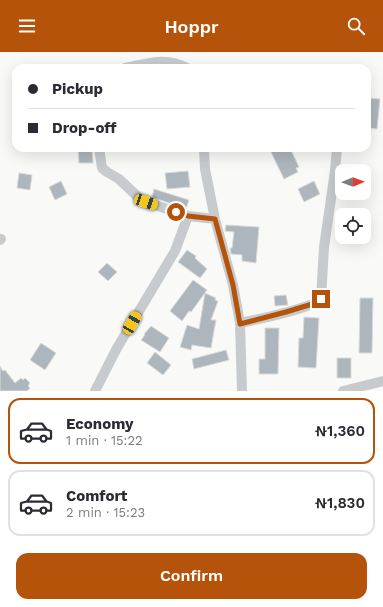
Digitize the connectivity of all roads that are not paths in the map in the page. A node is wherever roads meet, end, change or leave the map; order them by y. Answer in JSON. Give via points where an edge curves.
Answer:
{"nodes":[{"id":1,"x":143,"y":64,"type":"edge"},
{"id":2,"x":178,"y":64,"type":"edge"},
{"id":3,"x":100,"y":152,"type":"edge"},
{"id":4,"x":204,"y":152,"type":"edge"},
{"id":5,"x":337,"y":152,"type":"edge"},
{"id":6,"x":188,"y":216,"type":"junction"},
{"id":7,"x":215,"y":219,"type":"junction"},
{"id":8,"x":240,"y":324,"type":"junction"},
{"id":9,"x":383,"y":381,"type":"edge"},
{"id":10,"x":95,"y":391,"type":"edge"},
{"id":11,"x":242,"y":391,"type":"edge"},
{"id":12,"x":343,"y":391,"type":"edge"}],
"edges":[{"from":1,"to":2,"type":"street","via":[[164,61]]},
{"from":3,"to":6,"type":"street","via":[[102,168],[146,202]]},
{"from":4,"to":7,"type":"street","via":[[205,170]]},
{"from":5,"to":8,"type":"street","via":[[324,247],[321,299],[319,302]]},
{"from":6,"to":7,"type":"street"},
{"from":6,"to":10,"type":"street","via":[[175,251],[117,348]]},
{"from":7,"to":8,"type":"street","via":[[233,285]]},
{"from":8,"to":11,"type":"street"},
{"from":9,"to":12,"type":"street"}]}
